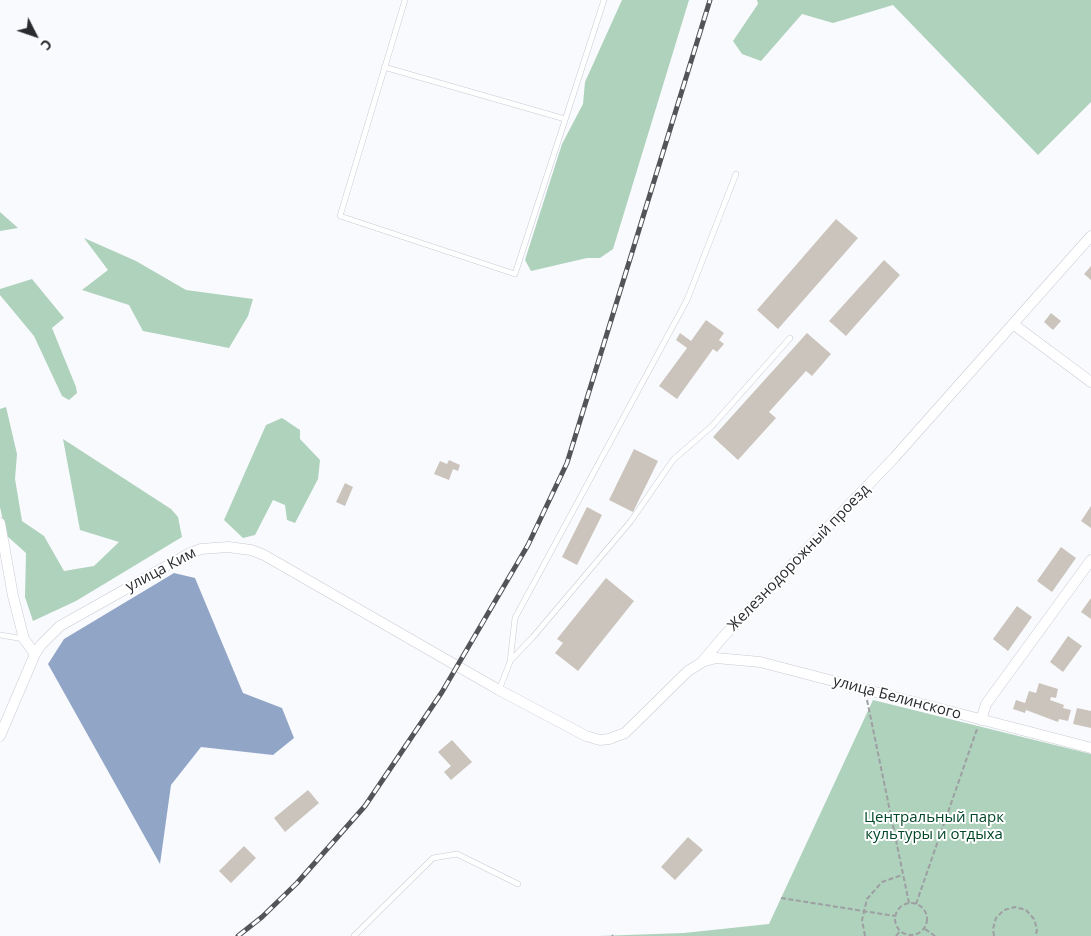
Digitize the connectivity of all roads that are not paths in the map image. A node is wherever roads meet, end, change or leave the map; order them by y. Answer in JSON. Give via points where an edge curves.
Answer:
{"nodes":[{"id":1,"x":405,"y":0,"type":"edge"},
{"id":2,"x":604,"y":0,"type":"edge"},
{"id":3,"x":384,"y":68,"type":"junction"},
{"id":4,"x":565,"y":119,"type":"junction"},
{"id":5,"x":736,"y":174,"type":"dead end"},
{"id":6,"x":1091,"y":236,"type":"edge"},
{"id":7,"x":1013,"y":324,"type":"junction"},
{"id":8,"x":790,"y":338,"type":"dead end"},
{"id":9,"x":1091,"y":382,"type":"edge"},
{"id":10,"x":0,"y":523,"type":"edge"},
{"id":11,"x":1091,"y":560,"type":"edge"},
{"id":12,"x":0,"y":635,"type":"edge"},
{"id":13,"x":24,"y":639,"type":"junction"},
{"id":14,"x":35,"y":654,"type":"junction"},
{"id":15,"x":510,"y":662,"type":"junction"},
{"id":16,"x":701,"y":663,"type":"junction"},
{"id":17,"x":457,"y":666,"type":"joint"},
{"id":18,"x":499,"y":690,"type":"junction"},
{"id":19,"x":981,"y":720,"type":"junction"},
{"id":20,"x":0,"y":736,"type":"edge"},
{"id":21,"x":1091,"y":748,"type":"edge"},
{"id":22,"x":518,"y":884,"type":"dead end"},
{"id":23,"x":354,"y":936,"type":"edge"}],
"edges":[{"from":1,"to":3,"type":"lane"},
{"from":2,"to":4,"type":"lane"},
{"from":3,"to":4,"type":"lane"},
{"from":3,"to":4,"type":"lane","via":[[340,216],[515,274]]},
{"from":5,"to":15,"type":"lane","via":[[687,300],[516,618]]},
{"from":6,"to":7,"type":"street","name":"Железнодорожный проезд"},
{"from":7,"to":9,"type":"street"},
{"from":7,"to":16,"type":"street","name":"Железнодорожный проезд","via":[[894,458]]},
{"from":8,"to":15,"type":"lane","via":[[712,426],[673,460],[631,521]]},
{"from":10,"to":13,"type":"street","via":[[12,596]]},
{"from":11,"to":19,"type":"street","via":[[986,704]]},
{"from":12,"to":13,"type":"lane"},
{"from":13,"to":14,"type":"street"},
{"from":14,"to":17,"type":"street","name":"улица Ким","via":[[60,626],[188,554],[201,549],[228,547],[264,555]]},
{"from":14,"to":20,"type":"street","name":"улица Ким"},
{"from":15,"to":18,"type":"lane"},
{"from":16,"to":18,"type":"street","name":"Железнодорожный проезд","via":[[688,671],[625,733],[609,739],[586,736]]},
{"from":16,"to":19,"type":"street","name":"улица Белинского","via":[[716,658],[760,662]]},
{"from":17,"to":18,"type":"street","name":"Железнодорожный проезд"},
{"from":19,"to":21,"type":"street","name":"улица Белинского"},
{"from":22,"to":23,"type":"lane","via":[[457,854],[433,858]]}]}
